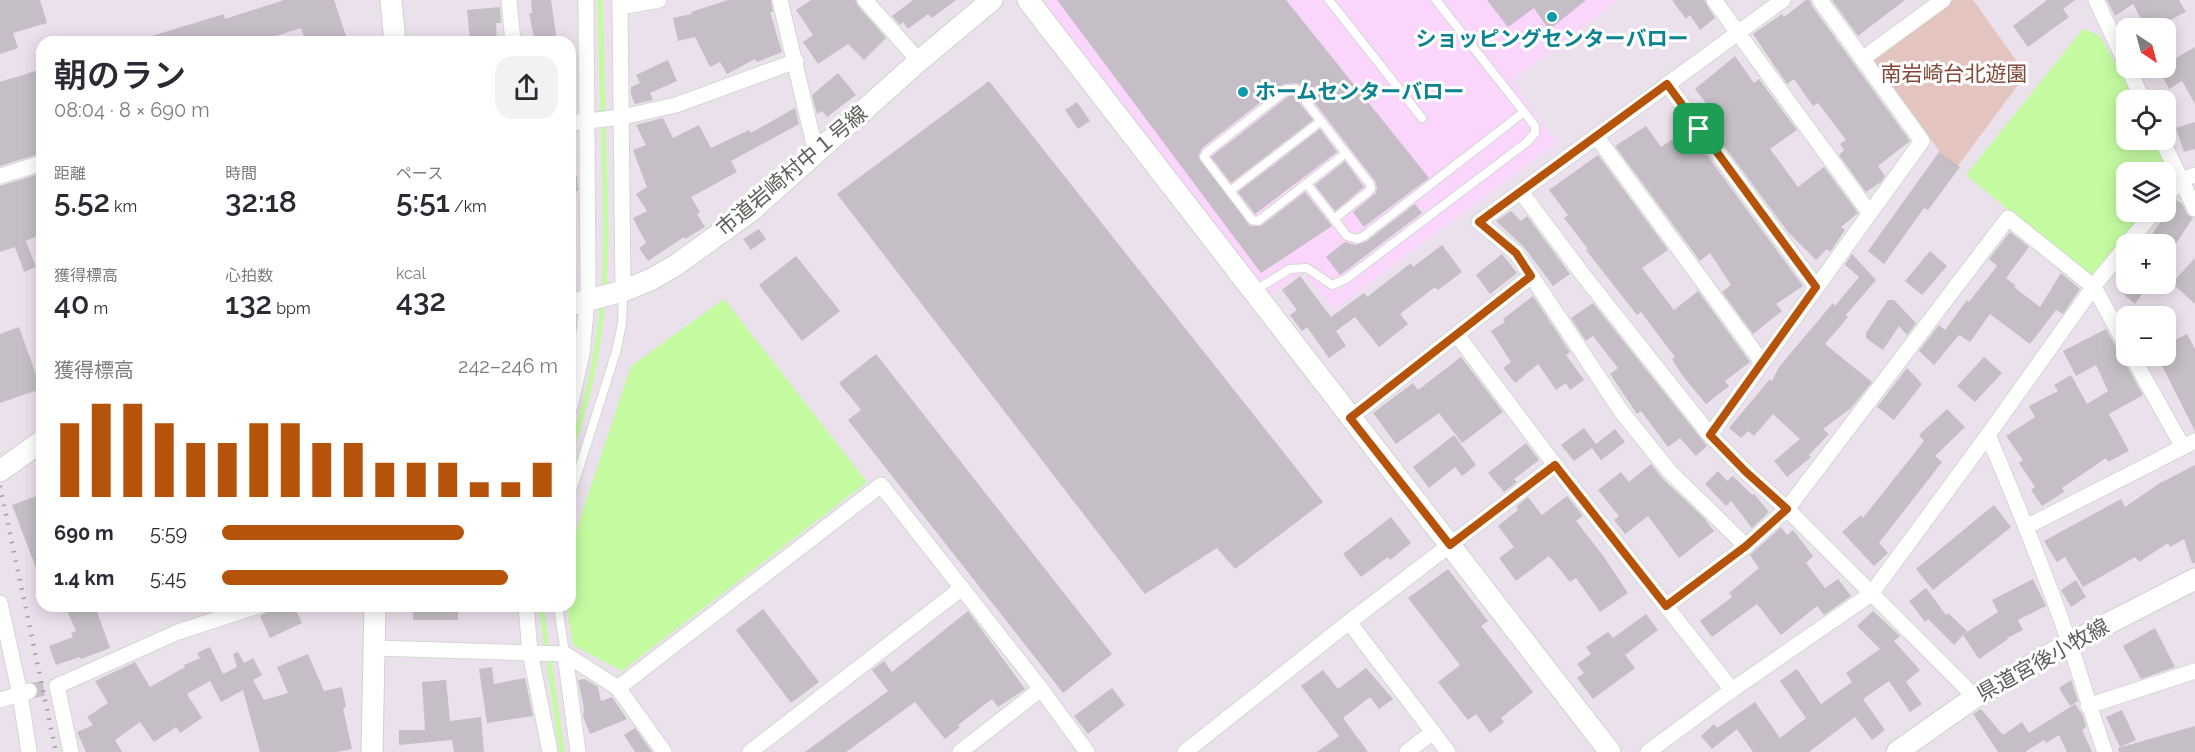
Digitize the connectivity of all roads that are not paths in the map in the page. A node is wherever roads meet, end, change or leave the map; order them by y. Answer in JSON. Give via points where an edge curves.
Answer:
{"nodes":[{"id":1,"x":391,"y":0,"type":"edge"},
{"id":2,"x":509,"y":0,"type":"edge"},
{"id":3,"x":586,"y":0,"type":"edge"},
{"id":4,"x":659,"y":0,"type":"edge"},
{"id":5,"x":780,"y":0,"type":"edge"},
{"id":6,"x":865,"y":0,"type":"edge"},
{"id":7,"x":992,"y":0,"type":"edge"},
{"id":8,"x":1028,"y":0,"type":"edge"},
{"id":9,"x":1329,"y":0,"type":"edge"},
{"id":10,"x":1436,"y":0,"type":"edge"},
{"id":11,"x":1714,"y":0,"type":"edge"},
{"id":12,"x":1783,"y":0,"type":"edge"},
{"id":13,"x":1820,"y":0,"type":"edge"},
{"id":14,"x":1943,"y":0,"type":"edge"},
{"id":15,"x":2096,"y":0,"type":"edge"},
{"id":16,"x":620,"y":4,"type":"edge"},
{"id":17,"x":1738,"y":32,"type":"junction"},
{"id":18,"x":394,"y":36,"type":"edge"},
{"id":19,"x":512,"y":36,"type":"edge"},
{"id":20,"x":2116,"y":43,"type":"edge"},
{"id":21,"x":1862,"y":59,"type":"junction"},
{"id":22,"x":796,"y":61,"type":"junction"},
{"id":23,"x":919,"y":61,"type":"junction"},
{"id":24,"x":1667,"y":84,"type":"junction"},
{"id":25,"x":1524,"y":112,"type":"junction"},
{"id":26,"x":618,"y":118,"type":"junction"},
{"id":27,"x":1422,"y":118,"type":"dead end"},
{"id":28,"x":589,"y":121,"type":"junction"},
{"id":29,"x":1321,"y":121,"type":"junction"},
{"id":30,"x":576,"y":122,"type":"edge"},
{"id":31,"x":1596,"y":136,"type":"junction"},
{"id":32,"x":2169,"y":150,"type":"edge"},
{"id":33,"x":816,"y":153,"type":"junction"},
{"id":34,"x":1346,"y":153,"type":"junction"},
{"id":35,"x":36,"y":165,"type":"edge"},
{"id":36,"x":0,"y":176,"type":"edge"},
{"id":37,"x":2188,"y":177,"type":"edge"},
{"id":38,"x":1307,"y":184,"type":"junction"},
{"id":39,"x":2176,"y":188,"type":"edge"},
{"id":40,"x":1230,"y":191,"type":"junction"},
{"id":41,"x":1521,"y":192,"type":"junction"},
{"id":42,"x":2195,"y":209,"type":"edge"},
{"id":43,"x":1869,"y":212,"type":"junction"},
{"id":44,"x":1334,"y":219,"type":"junction"},
{"id":45,"x":2146,"y":222,"type":"edge"},
{"id":46,"x":2136,"y":234,"type":"edge"},
{"id":47,"x":2116,"y":259,"type":"edge"},
{"id":48,"x":1531,"y":276,"type":"junction"},
{"id":49,"x":2094,"y":286,"type":"junction"},
{"id":50,"x":1816,"y":287,"type":"junction"},
{"id":51,"x":624,"y":291,"type":"junction"},
{"id":52,"x":1253,"y":292,"type":"junction"},
{"id":53,"x":583,"y":302,"type":"edge"},
{"id":54,"x":2116,"y":326,"type":"edge"},
{"id":55,"x":1457,"y":335,"type":"junction"},
{"id":56,"x":1762,"y":362,"type":"junction"},
{"id":57,"x":2138,"y":366,"type":"edge"},
{"id":58,"x":576,"y":380,"type":"edge"},
{"id":59,"x":1350,"y":418,"type":"junction"},
{"id":60,"x":1710,"y":435,"type":"junction"},
{"id":61,"x":1988,"y":435,"type":"junction"},
{"id":62,"x":2189,"y":444,"type":"edge"},
{"id":63,"x":36,"y":445,"type":"edge"},
{"id":64,"x":1555,"y":465,"type":"junction"},
{"id":65,"x":0,"y":471,"type":"edge"},
{"id":66,"x":576,"y":478,"type":"edge"},
{"id":67,"x":1787,"y":509,"type":"junction"},
{"id":68,"x":2026,"y":527,"type":"junction"},
{"id":69,"x":1450,"y":545,"type":"junction"},
{"id":70,"x":1746,"y":546,"type":"junction"},
{"id":71,"x":2195,"y":579,"type":"edge"},
{"id":72,"x":962,"y":588,"type":"junction"},
{"id":73,"x":1871,"y":594,"type":"junction"},
{"id":74,"x":0,"y":603,"type":"edge"},
{"id":75,"x":1666,"y":606,"type":"junction"},
{"id":76,"x":240,"y":612,"type":"edge"},
{"id":77,"x":375,"y":612,"type":"edge"},
{"id":78,"x":527,"y":612,"type":"edge"},
{"id":79,"x":559,"y":612,"type":"edge"},
{"id":80,"x":1349,"y":622,"type":"junction"},
{"id":81,"x":2070,"y":643,"type":"junction"},
{"id":82,"x":375,"y":648,"type":"junction"},
{"id":83,"x":533,"y":652,"type":"junction"},
{"id":84,"x":565,"y":654,"type":"junction"},
{"id":85,"x":2195,"y":671,"type":"edge"},
{"id":86,"x":618,"y":688,"type":"junction"},
{"id":87,"x":1041,"y":689,"type":"junction"},
{"id":88,"x":1732,"y":690,"type":"junction"},
{"id":89,"x":25,"y":693,"type":"junction"},
{"id":90,"x":1975,"y":698,"type":"junction"},
{"id":91,"x":0,"y":700,"type":"edge"},
{"id":92,"x":2088,"y":706,"type":"junction"},
{"id":93,"x":1433,"y":732,"type":"junction"},
{"id":94,"x":29,"y":752,"type":"edge"},
{"id":95,"x":71,"y":752,"type":"edge"},
{"id":96,"x":372,"y":752,"type":"edge"},
{"id":97,"x":550,"y":752,"type":"edge"},
{"id":98,"x":578,"y":752,"type":"edge"},
{"id":99,"x":664,"y":752,"type":"edge"},
{"id":100,"x":750,"y":752,"type":"edge"},
{"id":101,"x":960,"y":752,"type":"edge"},
{"id":102,"x":1087,"y":752,"type":"edge"},
{"id":103,"x":1185,"y":752,"type":"edge"},
{"id":104,"x":1407,"y":752,"type":"edge"},
{"id":105,"x":1448,"y":752,"type":"edge"},
{"id":106,"x":1611,"y":752,"type":"edge"},
{"id":107,"x":1648,"y":752,"type":"edge"},
{"id":108,"x":1897,"y":752,"type":"edge"},
{"id":109,"x":2105,"y":752,"type":"edge"}],
"edges":[{"from":1,"to":18,"type":"street"},
{"from":2,"to":19,"type":"street"},
{"from":3,"to":28,"type":"street"},
{"from":4,"to":16,"type":"street"},
{"from":5,"to":22,"type":"street"},
{"from":6,"to":23,"type":"street"},
{"from":7,"to":23,"type":"street","name":"市道岩崎村中１号線"},
{"from":8,"to":52,"type":"street"},
{"from":9,"to":27,"type":"lane"},
{"from":10,"to":25,"type":"lane"},
{"from":11,"to":17,"type":"street"},
{"from":12,"to":17,"type":"street"},
{"from":13,"to":21,"type":"street"},
{"from":14,"to":21,"type":"street"},
{"from":15,"to":20,"type":"street"},
{"from":16,"to":26,"type":"street"},
{"from":17,"to":24,"type":"street"},
{"from":17,"to":43,"type":"street"},
{"from":21,"to":43,"type":"street","via":[[1922,141]]},
{"from":22,"to":26,"type":"street","via":[[676,105]]},
{"from":22,"to":33,"type":"street"},
{"from":23,"to":33,"type":"street","name":"市道岩崎村中１号線"},
{"from":24,"to":31,"type":"street"},
{"from":24,"to":50,"type":"street"},
{"from":25,"to":44,"type":"lane","via":[[1364,236],[1347,236]]},
{"from":25,"to":52,"type":"lane","via":[[1535,126],[1535,133],[1527,142],[1346,279],[1332,285],[1307,268],[1290,269]]},
{"from":26,"to":28,"type":"street"},
{"from":26,"to":51,"type":"street"},
{"from":28,"to":30,"type":"street"},
{"from":28,"to":53,"type":"street"},
{"from":29,"to":34,"type":"lane"},
{"from":29,"to":40,"type":"lane"},
{"from":29,"to":40,"type":"lane","via":[[1296,90],[1288,89],[1206,153],[1204,157]]},
{"from":31,"to":41,"type":"street"},
{"from":31,"to":56,"type":"street"},
{"from":32,"to":37,"type":"street"},
{"from":33,"to":51,"type":"street","name":"市道岩崎村中１号線","via":[[751,211],[676,266]]},
{"from":34,"to":38,"type":"lane"},
{"from":34,"to":44,"type":"lane","via":[[1371,189]]},
{"from":35,"to":36,"type":"street"},
{"from":37,"to":39,"type":"street"},
{"from":37,"to":42,"type":"street"},
{"from":38,"to":40,"type":"lane","via":[[1258,221],[1252,220]]},
{"from":38,"to":44,"type":"lane"},
{"from":41,"to":48,"type":"street","via":[[1479,222],[1516,253]]},
{"from":41,"to":60,"type":"street"},
{"from":43,"to":50,"type":"street"},
{"from":45,"to":46,"type":"street"},
{"from":47,"to":49,"type":"street"},
{"from":48,"to":55,"type":"street"},
{"from":48,"to":70,"type":"street","via":[[1620,411],[1670,472]]},
{"from":49,"to":54,"type":"street"},
{"from":49,"to":61,"type":"street"},
{"from":49,"to":67,"type":"street","via":[[2008,218]]},
{"from":50,"to":56,"type":"street"},
{"from":51,"to":53,"type":"street","name":"市道岩崎村中１号線"},
{"from":51,"to":66,"type":"lane","via":[[616,352]]},
{"from":52,"to":59,"type":"street"},
{"from":53,"to":58,"type":"street","via":[[582,354]]},
{"from":55,"to":59,"type":"street"},
{"from":55,"to":64,"type":"street"},
{"from":56,"to":60,"type":"street"},
{"from":57,"to":62,"type":"street"},
{"from":59,"to":69,"type":"street"},
{"from":60,"to":67,"type":"street"},
{"from":61,"to":68,"type":"street"},
{"from":61,"to":73,"type":"street"},
{"from":62,"to":68,"type":"street"},
{"from":63,"to":65,"type":"street"},
{"from":64,"to":69,"type":"street"},
{"from":64,"to":75,"type":"street"},
{"from":67,"to":70,"type":"street"},
{"from":67,"to":73,"type":"street"},
{"from":68,"to":81,"type":"street"},
{"from":69,"to":80,"type":"street"},
{"from":69,"to":106,"type":"street"},
{"from":70,"to":75,"type":"street"},
{"from":71,"to":81,"type":"street","name":"県道宮後小牧線"},
{"from":72,"to":86,"type":"street","via":[[881,485]]},
{"from":72,"to":87,"type":"street"},
{"from":72,"to":100,"type":"street"},
{"from":73,"to":88,"type":"street"},
{"from":73,"to":90,"type":"street"},
{"from":74,"to":89,"type":"street"},
{"from":75,"to":88,"type":"street"},
{"from":76,"to":95,"type":"street","via":[[178,633],[57,686]]},
{"from":77,"to":82,"type":"street"},
{"from":78,"to":83,"type":"street"},
{"from":79,"to":84,"type":"lane"},
{"from":80,"to":93,"type":"street"},
{"from":80,"to":103,"type":"street"},
{"from":81,"to":90,"type":"street","name":"県道宮後小牧線"},
{"from":81,"to":92,"type":"street"},
{"from":82,"to":83,"type":"street"},
{"from":82,"to":96,"type":"street"},
{"from":83,"to":84,"type":"street"},
{"from":83,"to":97,"type":"street"},
{"from":84,"to":86,"type":"street"},
{"from":84,"to":98,"type":"street"},
{"from":85,"to":92,"type":"street"},
{"from":86,"to":99,"type":"street"},
{"from":87,"to":101,"type":"street"},
{"from":87,"to":102,"type":"street"},
{"from":88,"to":107,"type":"street"},
{"from":89,"to":91,"type":"street"},
{"from":89,"to":94,"type":"street"},
{"from":90,"to":108,"type":"street","name":"県道宮後小牧線"},
{"from":92,"to":109,"type":"street"},
{"from":93,"to":104,"type":"street"},
{"from":93,"to":105,"type":"street"}]}
